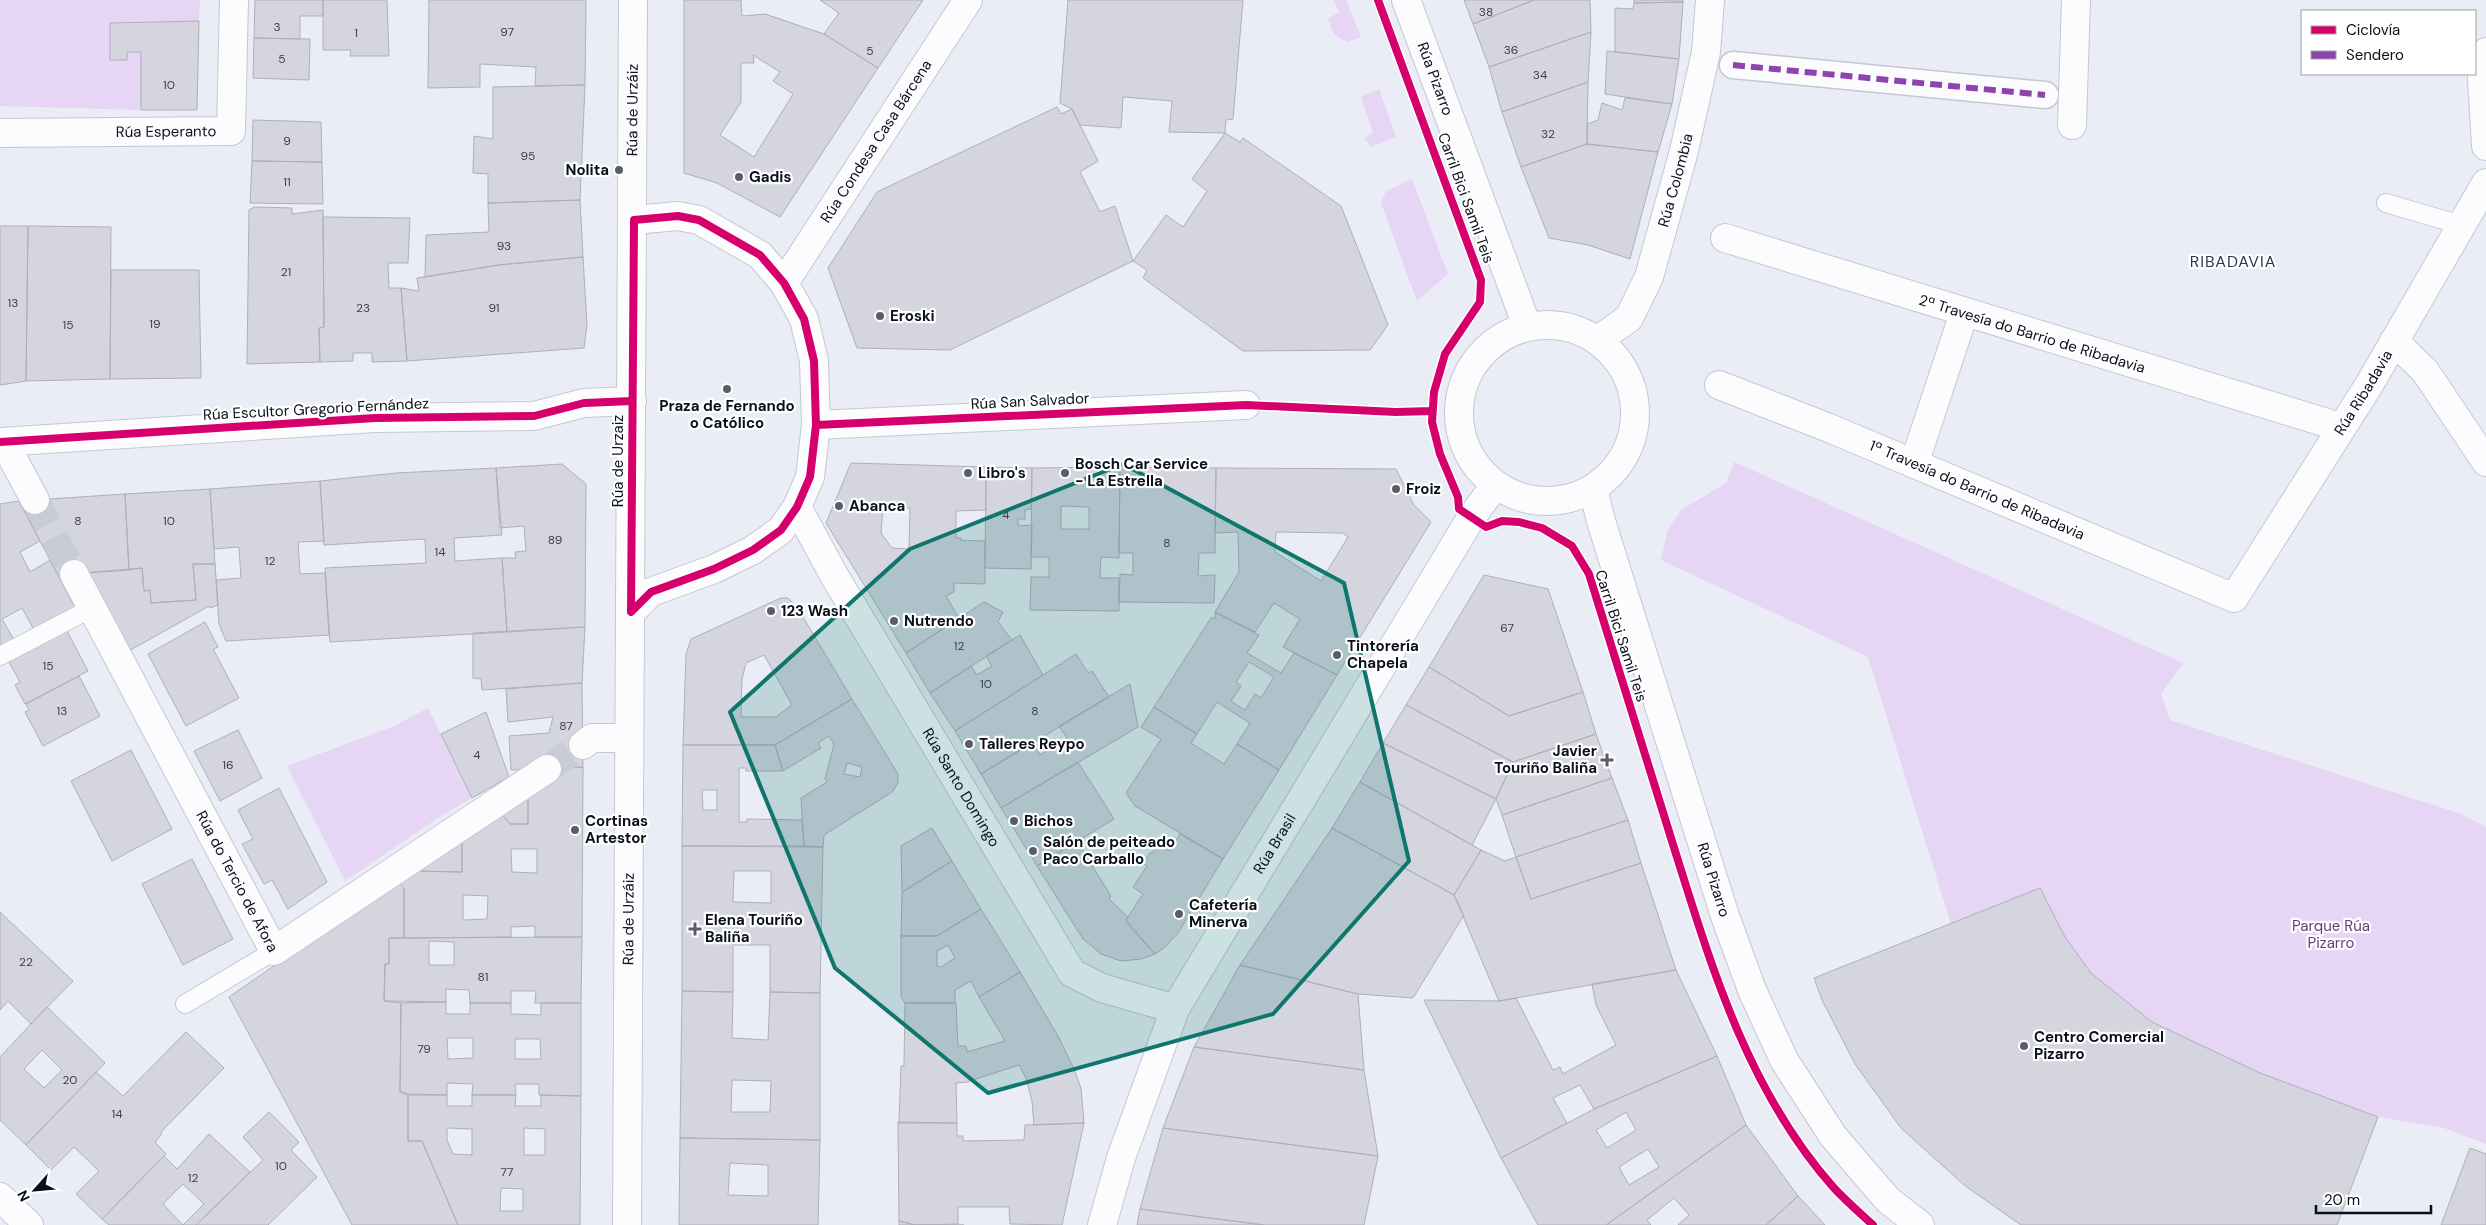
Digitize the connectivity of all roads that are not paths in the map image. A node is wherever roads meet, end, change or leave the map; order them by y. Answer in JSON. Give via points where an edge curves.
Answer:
{"nodes":[{"id":1,"x":234,"y":0,"type":"edge"},
{"id":2,"x":633,"y":0,"type":"edge"},
{"id":3,"x":968,"y":0,"type":"edge"},
{"id":4,"x":1406,"y":0,"type":"edge"},
{"id":5,"x":1710,"y":0,"type":"edge"},
{"id":6,"x":2076,"y":0,"type":"edge"},
{"id":7,"x":2486,"y":52,"type":"edge"},
{"id":8,"x":1733,"y":65,"type":"dead end"},
{"id":9,"x":2045,"y":95,"type":"dead end"},
{"id":10,"x":2072,"y":125,"type":"dead end"},
{"id":11,"x":0,"y":133,"type":"edge"},
{"id":12,"x":2486,"y":146,"type":"edge"},
{"id":13,"x":2486,"y":183,"type":"edge"},
{"id":14,"x":2386,"y":203,"type":"dead end"},
{"id":15,"x":634,"y":220,"type":"junction"},
{"id":16,"x":2461,"y":225,"type":"junction"},
{"id":17,"x":1725,"y":238,"type":"dead end"},
{"id":18,"x":784,"y":283,"type":"junction"},
{"id":19,"x":1964,"y":313,"type":"junction"},
{"id":20,"x":1527,"y":326,"type":"junction"},
{"id":21,"x":1598,"y":340,"type":"junction"},
{"id":22,"x":2394,"y":341,"type":"junction"},
{"id":23,"x":1719,"y":385,"type":"dead end"},
{"id":24,"x":632,"y":400,"type":"junction"},
{"id":25,"x":1246,"y":404,"type":"dead end"},
{"id":26,"x":816,"y":425,"type":"junction"},
{"id":27,"x":2340,"y":427,"type":"junction"},
{"id":28,"x":2,"y":442,"type":"edge"},
{"id":29,"x":2486,"y":462,"type":"edge"},
{"id":30,"x":1914,"y":464,"type":"junction"},
{"id":31,"x":1495,"y":485,"type":"junction"},
{"id":32,"x":1593,"y":489,"type":"junction"},
{"id":33,"x":35,"y":500,"type":"tunnel mouth"},
{"id":34,"x":797,"y":507,"type":"junction"},
{"id":35,"x":631,"y":569,"type":"junction"},
{"id":36,"x":74,"y":574,"type":"tunnel mouth"},
{"id":37,"x":651,"y":592,"type":"junction"},
{"id":38,"x":2234,"y":598,"type":"joint"},
{"id":39,"x":92,"y":608,"type":"junction"},
{"id":40,"x":631,"y":612,"type":"junction"},
{"id":41,"x":0,"y":656,"type":"edge"},
{"id":42,"x":629,"y":738,"type":"junction"},
{"id":43,"x":583,"y":744,"type":"tunnel mouth"},
{"id":44,"x":547,"y":769,"type":"tunnel mouth"},
{"id":45,"x":274,"y":951,"type":"junction"},
{"id":46,"x":185,"y":1004,"type":"dead end"},
{"id":47,"x":1175,"y":1009,"type":"junction"},
{"id":48,"x":0,"y":1197,"type":"edge"},
{"id":49,"x":29,"y":1225,"type":"edge"},
{"id":50,"x":627,"y":1225,"type":"edge"},
{"id":51,"x":1102,"y":1225,"type":"edge"},
{"id":52,"x":1920,"y":1225,"type":"edge"}],
"edges":[{"from":1,"to":11,"type":"street","name":"Rúa Esperanto","via":[[231,131]]},
{"from":2,"to":15,"type":"street","name":"Rúa de Urzáiz"},
{"from":3,"to":18,"type":"street","name":"Rúa Condesa Casa Bárcena"},
{"from":4,"to":20,"type":"street","name":"Rúa Pizarro"},
{"from":5,"to":21,"type":"street","name":"Rúa Colombia","via":[[1704,61],[1684,151],[1649,277],[1630,318]]},
{"from":6,"to":10,"type":"street"},
{"from":7,"to":12,"type":"street","via":[[2481,62]]},
{"from":8,"to":9,"type":"street"},
{"from":13,"to":16,"type":"street","name":"Rúa Ribadavia"},
{"from":14,"to":16,"type":"lane"},
{"from":15,"to":18,"type":"street","via":[[678,216],[699,220],[760,255]]},
{"from":15,"to":24,"type":"street","name":"Rúa de Urzaiz"},
{"from":16,"to":22,"type":"street","name":"Rúa Ribadavia"},
{"from":17,"to":19,"type":"street","name":"2ª Travesía do Barrio de Ribadavia"},
{"from":18,"to":26,"type":"street","via":[[804,318],[814,361]]},
{"from":19,"to":27,"type":"street","name":"2ª Travesía do Barrio de Ribadavia"},
{"from":19,"to":30,"type":"street"},
{"from":20,"to":21,"type":"street","via":[[1564,326]]},
{"from":20,"to":31,"type":"street","via":[[1500,337],[1478,356],[1464,381],[1460,400],[1458,410],[1462,438],[1475,465]]},
{"from":21,"to":32,"type":"street","via":[[1618,359],[1632,385],[1636,415],[1631,444],[1616,470]]},
{"from":22,"to":27,"type":"street","name":"Rúa Ribadavia"},
{"from":22,"to":29,"type":"street","via":[[2424,371]]},
{"from":23,"to":30,"type":"street","name":"1ª Travesía do Barrio de Ribadavia"},
{"from":24,"to":28,"type":"street","name":"Rúa Escultor Gregorio Fernández","via":[[584,403],[534,416],[375,418]]},
{"from":24,"to":35,"type":"street","name":"Rúa de Urzaiz"},
{"from":25,"to":26,"type":"street","name":"Rúa San Salvador"},
{"from":26,"to":34,"type":"street","via":[[810,477]]},
{"from":27,"to":38,"type":"street","name":"Rúa Ribadavia"},
{"from":28,"to":33,"type":"street"},
{"from":30,"to":38,"type":"street","name":"1ª Travesía do Barrio de Ribadavia"},
{"from":31,"to":32,"type":"street","via":[[1519,497],[1544,501],[1569,499]]},
{"from":31,"to":47,"type":"street","name":"Rúa Brasil","via":[[1471,518]]},
{"from":32,"to":52,"type":"street","name":"Rúa Pizarro","via":[[1725,916],[1756,999],[1784,1060],[1833,1136],[1888,1200]]},
{"from":34,"to":37,"type":"street","via":[[781,530],[753,550],[714,569]]},
{"from":34,"to":47,"type":"street","name":"Rúa Santo Domingo","via":[[835,577],[1072,973],[1102,988]]},
{"from":35,"to":37,"type":"street"},
{"from":35,"to":40,"type":"street","name":"Rúa de Urzaiz"},
{"from":36,"to":39,"type":"street","name":"Rúa do Tercio de Afora"},
{"from":37,"to":40,"type":"street"},
{"from":39,"to":41,"type":"lane"},
{"from":39,"to":45,"type":"street","name":"Rúa do Tercio de Afora"},
{"from":40,"to":42,"type":"street","name":"Rúa de Urzáiz"},
{"from":42,"to":43,"type":"street","via":[[592,738]]},
{"from":42,"to":50,"type":"street","name":"Rúa de Urzáiz"},
{"from":44,"to":45,"type":"street","name":"Rúa do Tercio de Afora"},
{"from":45,"to":46,"type":"lane"},
{"from":47,"to":51,"type":"street","name":"Rúa Brasil","via":[[1121,1158]]},
{"from":48,"to":49,"type":"street"}]}
